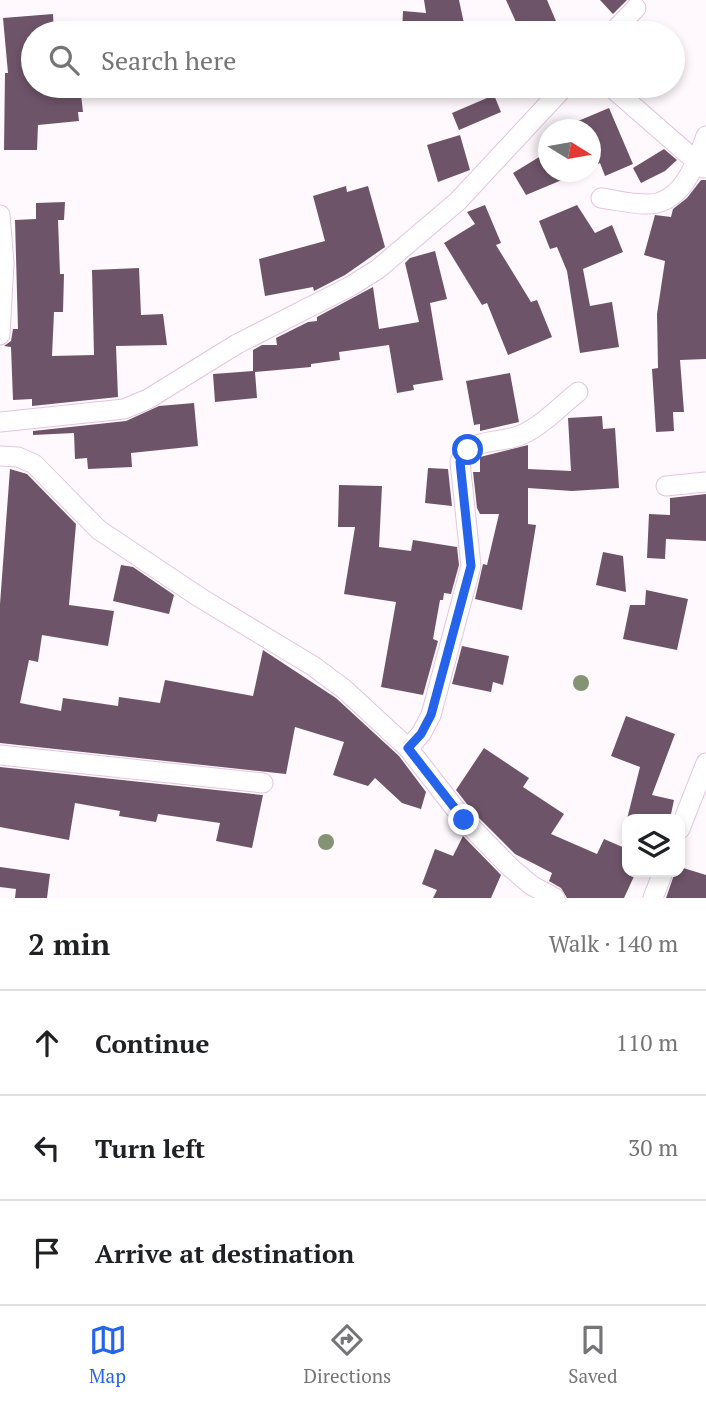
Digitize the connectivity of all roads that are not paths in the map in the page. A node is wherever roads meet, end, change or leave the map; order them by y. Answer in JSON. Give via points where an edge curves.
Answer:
{"nodes":[{"id":1,"x":636,"y":8,"type":"dead end"},
{"id":2,"x":624,"y":21,"type":"edge"},
{"id":3,"x":554,"y":98,"type":"edge"},
{"id":4,"x":624,"y":98,"type":"edge"},
{"id":5,"x":706,"y":136,"type":"edge"},
{"id":6,"x":701,"y":166,"type":"edge"},
{"id":7,"x":601,"y":198,"type":"dead end"},
{"id":8,"x":0,"y":215,"type":"edge"},
{"id":9,"x":0,"y":335,"type":"edge"},
{"id":10,"x":578,"y":391,"type":"dead end"},
{"id":11,"x":0,"y":422,"type":"edge"},
{"id":12,"x":0,"y":456,"type":"edge"},
{"id":13,"x":706,"y":482,"type":"edge"},
{"id":14,"x":666,"y":486,"type":"dead end"},
{"id":15,"x":408,"y":748,"type":"junction"},
{"id":16,"x":0,"y":755,"type":"edge"},
{"id":17,"x":706,"y":763,"type":"edge"},
{"id":18,"x":263,"y":783,"type":"dead end"},
{"id":19,"x":685,"y":816,"type":"edge"},
{"id":20,"x":661,"y":877,"type":"edge"},
{"id":21,"x":555,"y":898,"type":"edge"},
{"id":22,"x":653,"y":898,"type":"edge"}],
"edges":[{"from":1,"to":2,"type":"street"},
{"from":3,"to":11,"type":"street","via":[[458,201],[351,286],[237,344],[124,410]]},
{"from":4,"to":6,"type":"street"},
{"from":5,"to":6,"type":"street"},
{"from":6,"to":7,"type":"street","via":[[680,189],[656,203]]},
{"from":8,"to":9,"type":"street","via":[[4,275]]},
{"from":10,"to":15,"type":"street","via":[[521,435],[478,444],[462,456],[471,566],[434,705],[421,734]]},
{"from":12,"to":15,"type":"street","via":[[34,464],[99,530],[313,666]]},
{"from":13,"to":14,"type":"street"},
{"from":15,"to":21,"type":"street","via":[[464,820],[531,885]]},
{"from":16,"to":18,"type":"street"},
{"from":17,"to":19,"type":"street"},
{"from":20,"to":22,"type":"street"}]}
